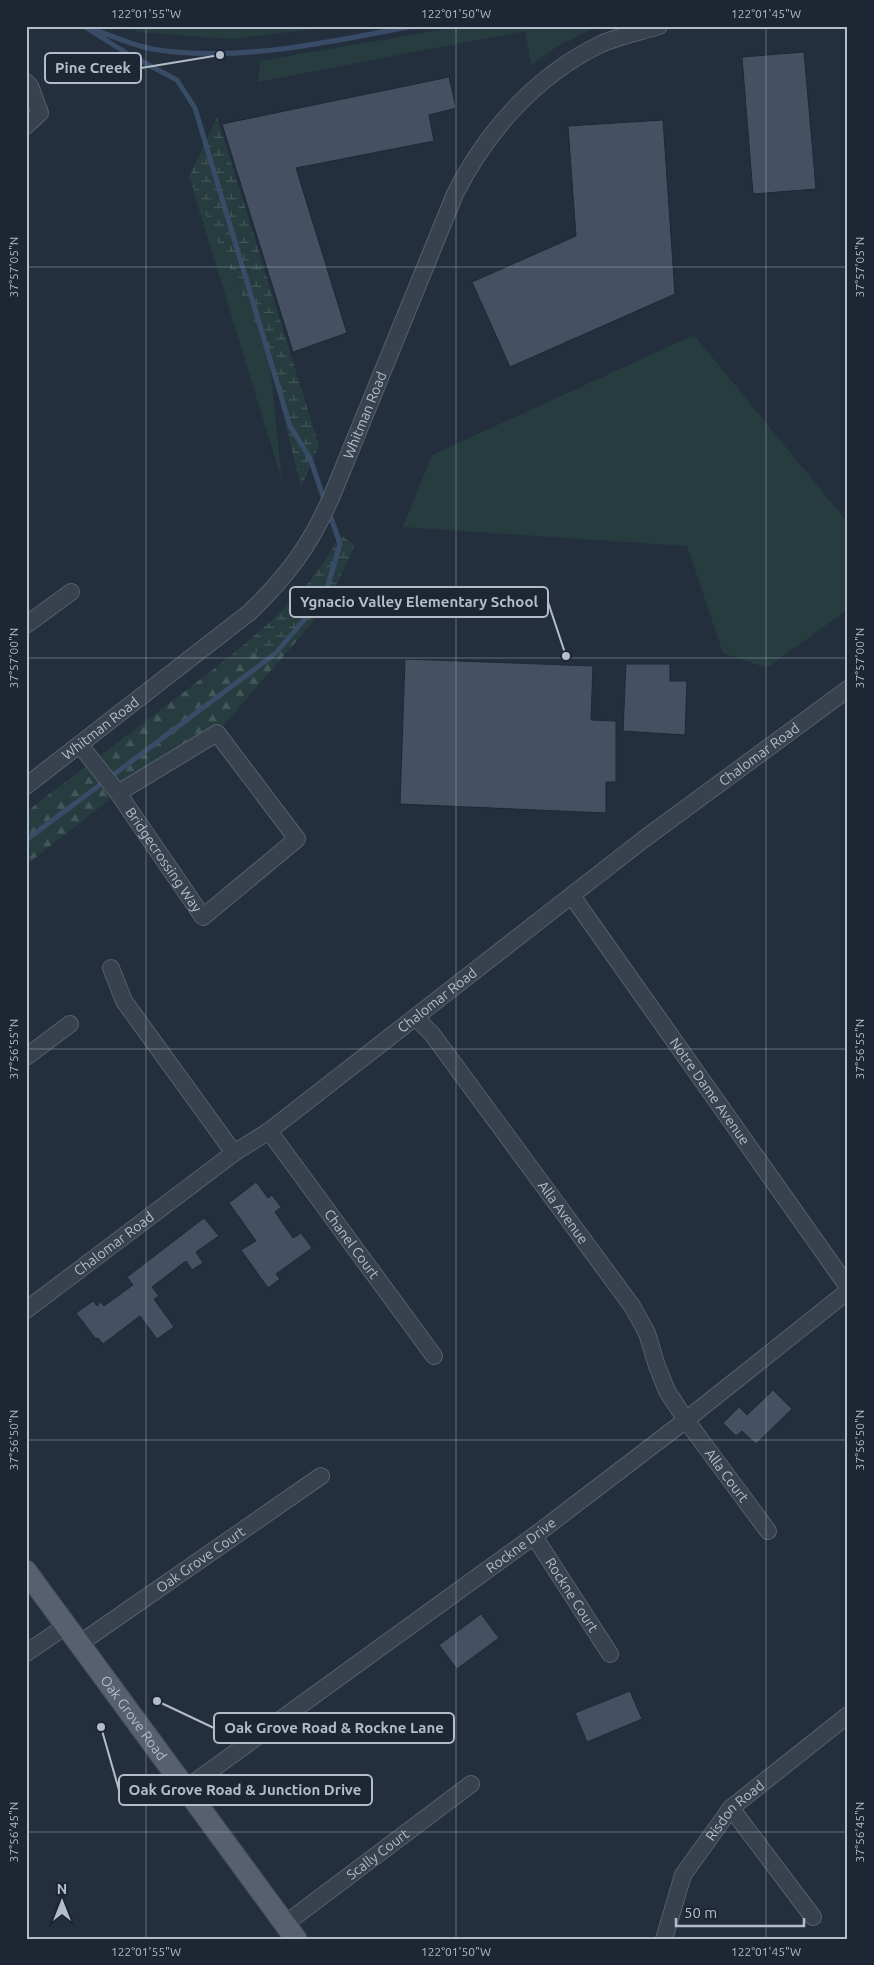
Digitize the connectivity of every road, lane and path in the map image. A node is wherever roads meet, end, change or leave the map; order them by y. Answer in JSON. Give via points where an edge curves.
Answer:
{"nodes":[{"id":1,"x":659,"y":26,"type":"edge"},
{"id":2,"x":26,"y":82,"type":"edge"},
{"id":3,"x":26,"y":126,"type":"edge"},
{"id":4,"x":71,"y":592,"type":"dead end"},
{"id":5,"x":26,"y":625,"type":"edge"},
{"id":6,"x":848,"y":689,"type":"edge"},
{"id":7,"x":80,"y":745,"type":"junction"},
{"id":8,"x":26,"y":786,"type":"edge"},
{"id":9,"x":118,"y":794,"type":"junction"},
{"id":10,"x":572,"y":896,"type":"junction"},
{"id":11,"x":111,"y":968,"type":"dead end"},
{"id":12,"x":416,"y":1018,"type":"junction"},
{"id":13,"x":70,"y":1024,"type":"dead end"},
{"id":14,"x":26,"y":1057,"type":"edge"},
{"id":15,"x":269,"y":1131,"type":"junction"},
{"id":16,"x":234,"y":1153,"type":"junction"},
{"id":17,"x":848,"y":1287,"type":"edge"},
{"id":18,"x":848,"y":1291,"type":"edge"},
{"id":19,"x":26,"y":1310,"type":"edge"},
{"id":20,"x":434,"y":1356,"type":"dead end"},
{"id":21,"x":686,"y":1420,"type":"junction"},
{"id":22,"x":321,"y":1476,"type":"dead end"},
{"id":23,"x":768,"y":1531,"type":"dead end"},
{"id":24,"x":534,"y":1536,"type":"junction"},
{"id":25,"x":26,"y":1571,"type":"edge"},
{"id":26,"x":66,"y":1626,"type":"junction"},
{"id":27,"x":79,"y":1644,"type":"junction"},
{"id":28,"x":26,"y":1653,"type":"edge"},
{"id":29,"x":610,"y":1654,"type":"dead end"},
{"id":30,"x":848,"y":1715,"type":"edge"},
{"id":31,"x":471,"y":1784,"type":"dead end"},
{"id":32,"x":185,"y":1789,"type":"junction"},
{"id":33,"x":731,"y":1808,"type":"junction"},
{"id":34,"x":813,"y":1917,"type":"dead end"},
{"id":35,"x":290,"y":1931,"type":"edge"},
{"id":36,"x":664,"y":1939,"type":"edge"}],
"edges":[{"from":1,"to":7,"type":"street","name":"Whitman Road","via":[[602,44],[563,66],[529,93],[492,133],[469,165],[455,194],[322,519],[293,566],[250,612]]},
{"from":2,"to":3,"type":"street","via":[[40,113]]},
{"from":4,"to":5,"type":"street"},
{"from":6,"to":10,"type":"street","name":"Chalomar Road"},
{"from":7,"to":8,"type":"street","name":"Whitman Road"},
{"from":7,"to":9,"type":"street","name":"Bridgecrossing Way"},
{"from":9,"to":9,"type":"street","name":"Bridgecrossing Way","via":[[202,917],[297,839],[217,733]]},
{"from":10,"to":12,"type":"street","name":"Chalomar Road"},
{"from":10,"to":17,"type":"street","name":"Notre Dame Avenue"},
{"from":11,"to":16,"type":"street","via":[[124,1001]]},
{"from":12,"to":15,"type":"street","name":"Chalomar Road"},
{"from":12,"to":21,"type":"street","name":"Alla Avenue","via":[[432,1034],[632,1306],[647,1333],[667,1391]]},
{"from":13,"to":14,"type":"street"},
{"from":15,"to":16,"type":"street","name":"Chalomar Road"},
{"from":15,"to":20,"type":"street","name":"Chanel Court"},
{"from":16,"to":19,"type":"street","name":"Chalomar Road"},
{"from":18,"to":21,"type":"street","name":"Rockne Drive"},
{"from":21,"to":23,"type":"street","name":"Alla Court"},
{"from":21,"to":24,"type":"street","name":"Rockne Drive"},
{"from":22,"to":27,"type":"street","name":"Oak Grove Court"},
{"from":24,"to":29,"type":"street","name":"Rockne Court"},
{"from":24,"to":32,"type":"street","name":"Rockne Drive"},
{"from":25,"to":26,"type":"main road","name":"Oak Grove Road"},
{"from":26,"to":27,"type":"main road","name":"Oak Grove Road"},
{"from":26,"to":28,"type":"street"},
{"from":27,"to":32,"type":"main road","name":"Oak Grove Road"},
{"from":30,"to":33,"type":"street","name":"Risdon Road"},
{"from":31,"to":35,"type":"street","name":"Scally Court"},
{"from":32,"to":35,"type":"main road","name":"Oak Grove Road"},
{"from":33,"to":34,"type":"street"},
{"from":33,"to":36,"type":"street","name":"Risdon Road","via":[[683,1875]]}]}
